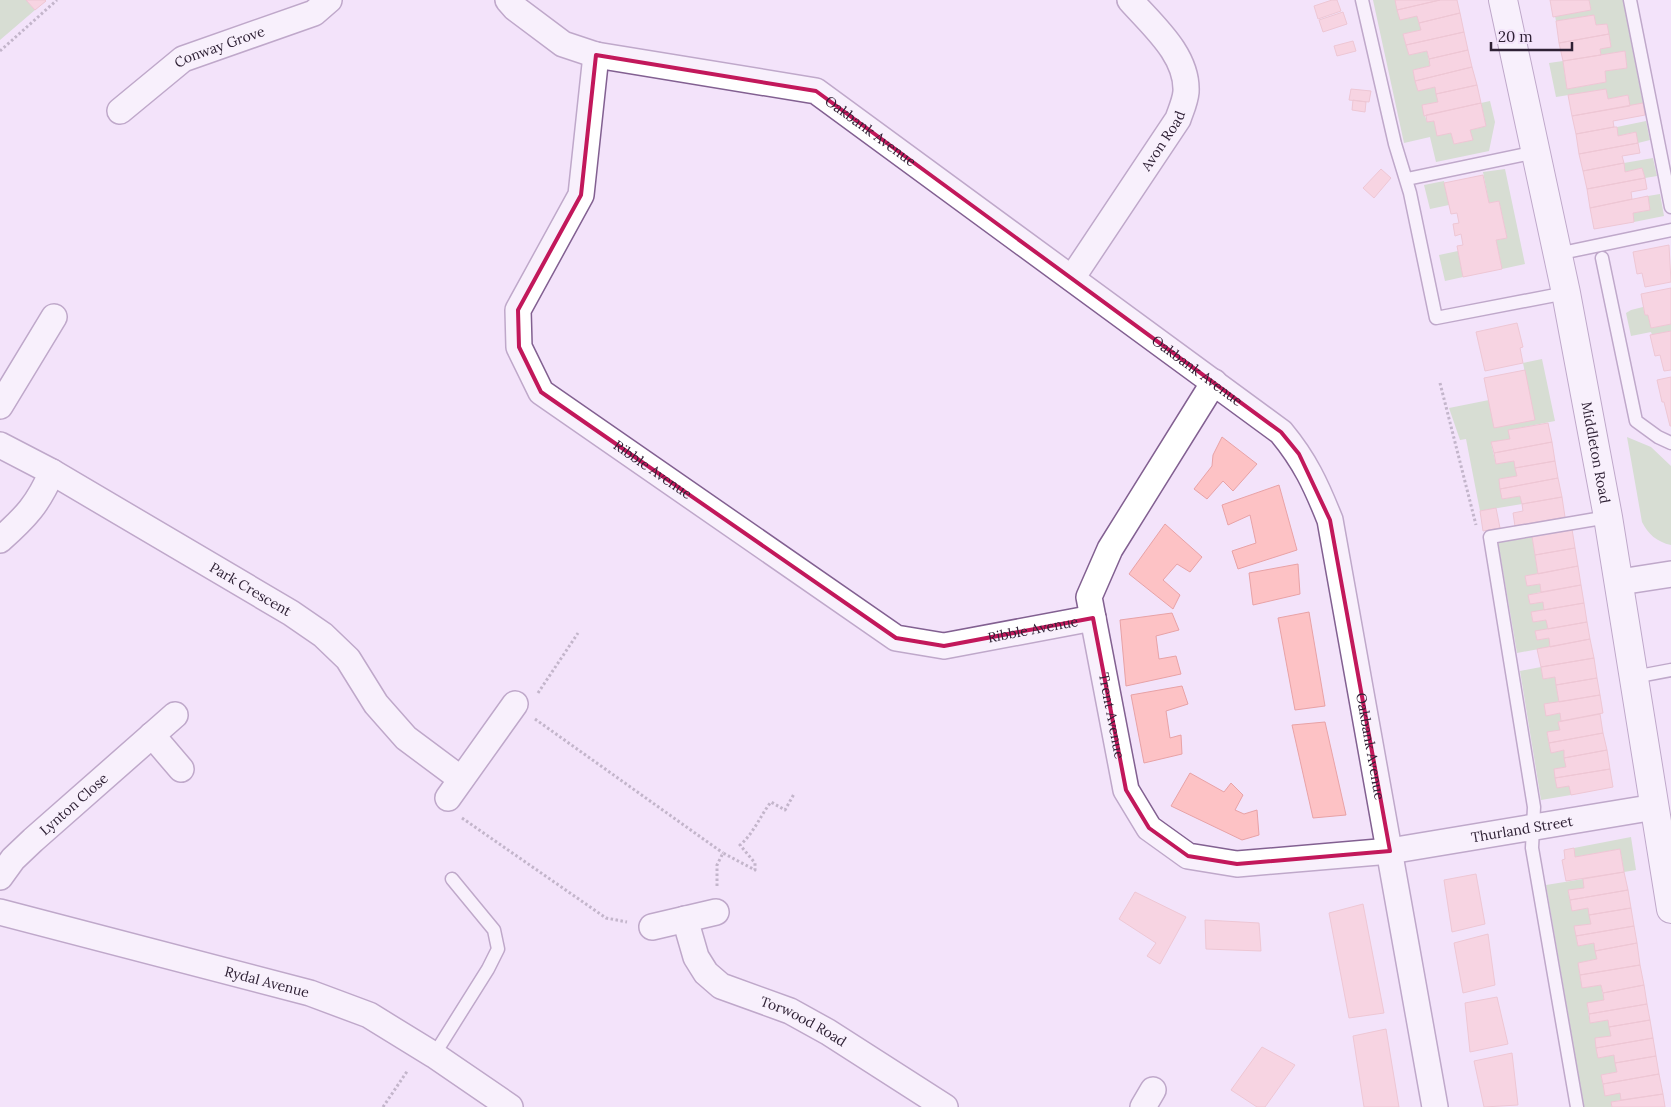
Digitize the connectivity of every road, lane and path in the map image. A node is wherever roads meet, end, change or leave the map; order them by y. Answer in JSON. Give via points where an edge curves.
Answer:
{"nodes":[{"id":1,"x":57,"y":0,"type":"edge"},
{"id":2,"x":329,"y":0,"type":"edge"},
{"id":3,"x":508,"y":0,"type":"edge"},
{"id":4,"x":1130,"y":0,"type":"edge"},
{"id":5,"x":1362,"y":0,"type":"edge"},
{"id":6,"x":1503,"y":0,"type":"edge"},
{"id":7,"x":1630,"y":0,"type":"edge"},
{"id":8,"x":0,"y":51,"type":"edge"},
{"id":9,"x":596,"y":55,"type":"junction"},
{"id":10,"x":120,"y":111,"type":"dead end"},
{"id":11,"x":1536,"y":152,"type":"junction"},
{"id":12,"x":1407,"y":179,"type":"junction"},
{"id":13,"x":1671,"y":207,"type":"edge"},
{"id":14,"x":1671,"y":230,"type":"edge"},
{"id":15,"x":1557,"y":254,"type":"junction"},
{"id":16,"x":1602,"y":258,"type":"dead end"},
{"id":17,"x":1072,"y":278,"type":"junction"},
{"id":18,"x":1566,"y":293,"type":"junction"},
{"id":19,"x":54,"y":317,"type":"dead end"},
{"id":20,"x":1214,"y":382,"type":"junction"},
{"id":21,"x":1440,"y":383,"type":"dead end"},
{"id":22,"x":0,"y":406,"type":"edge"},
{"id":23,"x":1668,"y":442,"type":"edge"},
{"id":24,"x":0,"y":445,"type":"edge"},
{"id":25,"x":52,"y":472,"type":"junction"},
{"id":26,"x":1608,"y":517,"type":"junction"},
{"id":27,"x":1490,"y":537,"type":"junction"},
{"id":28,"x":0,"y":540,"type":"edge"},
{"id":29,"x":1671,"y":574,"type":"edge"},
{"id":30,"x":1620,"y":582,"type":"junction"},
{"id":31,"x":1093,"y":618,"type":"junction"},
{"id":32,"x":578,"y":633,"type":"dead end"},
{"id":33,"x":1671,"y":670,"type":"edge"},
{"id":34,"x":1634,"y":677,"type":"junction"},
{"id":35,"x":525,"y":701,"type":"junction"},
{"id":36,"x":176,"y":715,"type":"dead end"},
{"id":37,"x":152,"y":735,"type":"junction"},
{"id":38,"x":181,"y":769,"type":"dead end"},
{"id":39,"x":454,"y":788,"type":"junction"},
{"id":40,"x":794,"y":794,"type":"dead end"},
{"id":41,"x":1655,"y":807,"type":"junction"},
{"id":42,"x":1533,"y":828,"type":"junction"},
{"id":43,"x":1390,"y":851,"type":"junction"},
{"id":44,"x":723,"y":853,"type":"junction"},
{"id":45,"x":717,"y":866,"type":"dead end"},
{"id":46,"x":0,"y":877,"type":"edge"},
{"id":47,"x":452,"y":879,"type":"dead end"},
{"id":48,"x":1671,"y":909,"type":"edge"},
{"id":49,"x":0,"y":912,"type":"edge"},
{"id":50,"x":716,"y":912,"type":"dead end"},
{"id":51,"x":685,"y":919,"type":"junction"},
{"id":52,"x":652,"y":927,"type":"joint"},
{"id":53,"x":428,"y":1052,"type":"junction"},
{"id":54,"x":383,"y":1107,"type":"edge"},
{"id":55,"x":510,"y":1107,"type":"edge"},
{"id":56,"x":946,"y":1107,"type":"edge"},
{"id":57,"x":1436,"y":1107,"type":"edge"},
{"id":58,"x":1577,"y":1107,"type":"edge"}],
"edges":[{"from":1,"to":8,"type":"path"},
{"from":2,"to":10,"type":"street","name":"Conway Grove","via":[[314,13],[183,59]]},
{"from":3,"to":9,"type":"street","name":"Oakbank Avenue","via":[[563,44]]},
{"from":4,"to":17,"type":"street","name":"Avon Road","via":[[1168,43],[1182,68],[1186,91],[1184,106]]},
{"from":5,"to":12,"type":"lane"},
{"from":6,"to":11,"type":"main road","name":"Middleton Road"},
{"from":7,"to":13,"type":"lane"},
{"from":9,"to":17,"type":"street","name":"Oakbank Avenue","via":[[816,91]]},
{"from":9,"to":31,"type":"street","name":"Ribble Avenue","via":[[581,195],[518,310],[519,347],[541,392],[896,638],[944,646]]},
{"from":11,"to":12,"type":"lane"},
{"from":11,"to":15,"type":"main road","name":"Middleton Road"},
{"from":12,"to":18,"type":"lane","via":[[1436,318]]},
{"from":14,"to":15,"type":"lane"},
{"from":15,"to":18,"type":"main road","name":"Middleton Road"},
{"from":16,"to":23,"type":"lane","via":[[1636,421]]},
{"from":17,"to":20,"type":"street","name":"Oakbank Avenue"},
{"from":18,"to":26,"type":"main road","name":"Middleton Road"},
{"from":19,"to":22,"type":"street"},
{"from":20,"to":31,"type":"street","name":"Trent Avenue","via":[[1110,550],[1089,597]]},
{"from":20,"to":43,"type":"street","name":"Oakbank Avenue","via":[[1281,432],[1316,483],[1330,520]]},
{"from":21,"to":27,"type":"path","via":[[1478,536]]},
{"from":24,"to":25,"type":"street","name":"Park Crescent"},
{"from":25,"to":28,"type":"street","via":[[33,508]]},
{"from":25,"to":39,"type":"street","name":"Park Crescent","via":[[283,608],[323,635],[348,659],[376,704]]},
{"from":26,"to":27,"type":"lane"},
{"from":26,"to":30,"type":"main road","name":"Middleton Road"},
{"from":27,"to":42,"type":"lane","via":[[1534,807]]},
{"from":29,"to":30,"type":"street"},
{"from":30,"to":34,"type":"main road","name":"Middleton Road"},
{"from":31,"to":43,"type":"street","name":"Trent Avenue","via":[[1126,790],[1149,828],[1188,856],[1237,864]]},
{"from":32,"to":35,"type":"path"},
{"from":33,"to":34,"type":"lane"},
{"from":34,"to":41,"type":"main road","name":"Middleton Road"},
{"from":35,"to":39,"type":"street"},
{"from":35,"to":44,"type":"path"},
{"from":36,"to":37,"type":"street","name":"Lynton Close"},
{"from":37,"to":38,"type":"street"},
{"from":37,"to":46,"type":"street","name":"Lynton Close","via":[[33,840]]},
{"from":39,"to":52,"type":"path","via":[[449,810],[606,918]]},
{"from":40,"to":44,"type":"path","via":[[785,810],[771,802],[750,836],[740,845],[755,863],[755,870]]},
{"from":41,"to":42,"type":"street","name":"Thurland Street"},
{"from":41,"to":48,"type":"main road","name":"Middleton Road"},
{"from":42,"to":43,"type":"street","name":"Thurland Street"},
{"from":42,"to":58,"type":"lane","via":[[1532,848]]},
{"from":43,"to":57,"type":"street","name":"Oakbank Avenue"},
{"from":44,"to":45,"type":"path"},
{"from":47,"to":53,"type":"lane","via":[[494,930],[498,949],[488,969]]},
{"from":49,"to":53,"type":"street","name":"Rydal Avenue","via":[[310,993],[369,1015]]},
{"from":50,"to":51,"type":"street"},
{"from":51,"to":52,"type":"street"},
{"from":51,"to":56,"type":"street","name":"Torwood Road","via":[[696,957],[720,986],[790,1011]]},
{"from":53,"to":54,"type":"path"},
{"from":53,"to":55,"type":"street","name":"Rydal Avenue"}]}
